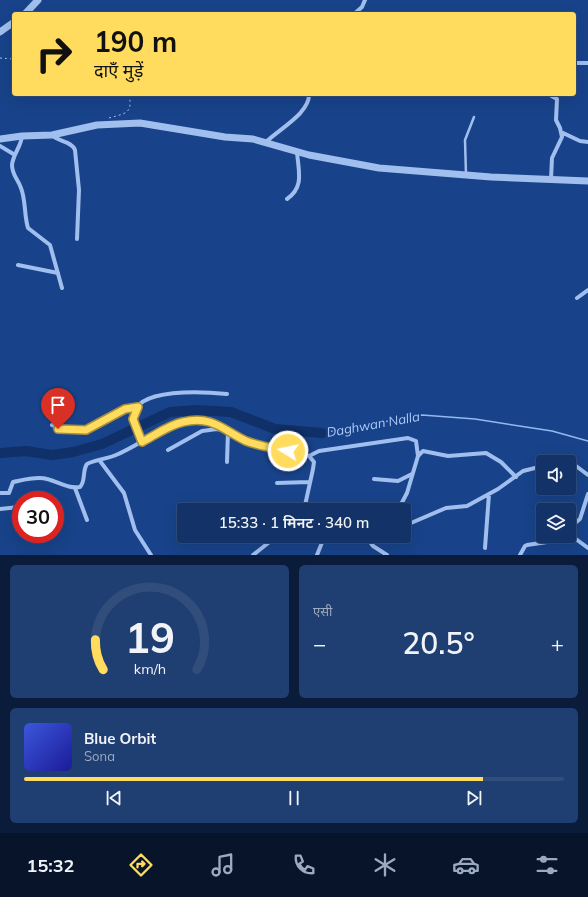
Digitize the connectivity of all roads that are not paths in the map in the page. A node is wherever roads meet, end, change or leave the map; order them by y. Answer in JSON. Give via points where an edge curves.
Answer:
{"nodes":[{"id":1,"x":38,"y":0,"type":"edge"},
{"id":2,"x":365,"y":0,"type":"edge"},
{"id":3,"x":27,"y":12,"type":"edge"},
{"id":4,"x":356,"y":12,"type":"edge"},
{"id":5,"x":12,"y":23,"type":"edge"},
{"id":6,"x":0,"y":32,"type":"edge"},
{"id":7,"x":576,"y":63,"type":"edge"},
{"id":8,"x":588,"y":63,"type":"edge"},
{"id":9,"x":309,"y":96,"type":"edge"},
{"id":10,"x":552,"y":96,"type":"edge"},
{"id":11,"x":474,"y":117,"type":"dead end"},
{"id":12,"x":561,"y":132,"type":"junction"},
{"id":13,"x":52,"y":135,"type":"junction"},
{"id":14,"x":22,"y":136,"type":"junction"},
{"id":15,"x":0,"y":139,"type":"edge"},
{"id":16,"x":266,"y":142,"type":"junction"},
{"id":17,"x":588,"y":142,"type":"edge"},
{"id":18,"x":0,"y":146,"type":"edge"},
{"id":19,"x":296,"y":151,"type":"junction"},
{"id":20,"x":15,"y":155,"type":"junction"},
{"id":21,"x":466,"y":175,"type":"junction"},
{"id":22,"x":551,"y":179,"type":"junction"},
{"id":23,"x":588,"y":181,"type":"edge"},
{"id":24,"x":287,"y":199,"type":"dead end"},
{"id":25,"x":77,"y":240,"type":"dead end"},
{"id":26,"x":18,"y":265,"type":"dead end"},
{"id":27,"x":58,"y":273,"type":"junction"},
{"id":28,"x":62,"y":288,"type":"dead end"},
{"id":29,"x":588,"y":290,"type":"edge"},
{"id":30,"x":577,"y":298,"type":"dead end"},
{"id":31,"x":227,"y":394,"type":"dead end"},
{"id":32,"x":138,"y":407,"type":"junction"},
{"id":33,"x":52,"y":425,"type":"dead end"},
{"id":34,"x":228,"y":431,"type":"junction"},
{"id":35,"x":142,"y":442,"type":"junction"},
{"id":36,"x":168,"y":450,"type":"dead end"},
{"id":37,"x":309,"y":456,"type":"junction"},
{"id":38,"x":418,"y":456,"type":"junction"},
{"id":39,"x":100,"y":461,"type":"junction"},
{"id":40,"x":227,"y":462,"type":"dead end"},
{"id":41,"x":576,"y":466,"type":"edge"},
{"id":42,"x":536,"y":467,"type":"edge"},
{"id":43,"x":412,"y":474,"type":"junction"},
{"id":44,"x":588,"y":475,"type":"edge"},
{"id":45,"x":516,"y":477,"type":"junction"},
{"id":46,"x":374,"y":479,"type":"dead end"},
{"id":47,"x":309,"y":482,"type":"junction"},
{"id":48,"x":278,"y":483,"type":"dead end"},
{"id":49,"x":75,"y":488,"type":"junction"},
{"id":50,"x":0,"y":493,"type":"edge"},
{"id":51,"x":489,"y":494,"type":"junction"},
{"id":52,"x":588,"y":494,"type":"edge"},
{"id":53,"x":305,"y":503,"type":"edge"},
{"id":54,"x":402,"y":503,"type":"edge"},
{"id":55,"x":12,"y":508,"type":"edge"},
{"id":56,"x":0,"y":509,"type":"edge"},
{"id":57,"x":88,"y":520,"type":"dead end"},
{"id":58,"x":576,"y":522,"type":"edge"},
{"id":59,"x":411,"y":524,"type":"edge"},
{"id":60,"x":576,"y":539,"type":"edge"},
{"id":61,"x":268,"y":543,"type":"edge"},
{"id":62,"x":322,"y":543,"type":"edge"},
{"id":63,"x":370,"y":543,"type":"edge"},
{"id":64,"x":540,"y":543,"type":"edge"},
{"id":65,"x":486,"y":548,"type":"dead end"},
{"id":66,"x":588,"y":548,"type":"edge"},
{"id":67,"x":151,"y":555,"type":"edge"},
{"id":68,"x":253,"y":555,"type":"edge"},
{"id":69,"x":318,"y":555,"type":"edge"},
{"id":70,"x":387,"y":555,"type":"edge"},
{"id":71,"x":520,"y":555,"type":"edge"}],
"edges":[{"from":1,"to":3,"type":"street"},
{"from":2,"to":4,"type":"street"},
{"from":5,"to":6,"type":"street"},
{"from":7,"to":8,"type":"street"},
{"from":9,"to":16,"type":"street","via":[[305,108]]},
{"from":10,"to":12,"type":"street","via":[[557,99],[556,120]]},
{"from":11,"to":21,"type":"lane","via":[[465,140]]},
{"from":12,"to":17,"type":"street"},
{"from":12,"to":22,"type":"street","via":[[560,142],[552,158]]},
{"from":13,"to":14,"type":"street"},
{"from":13,"to":16,"type":"street","via":[[97,125],[140,123]]},
{"from":13,"to":25,"type":"street","via":[[74,148],[79,190]]},
{"from":14,"to":15,"type":"street"},
{"from":14,"to":20,"type":"street","via":[[21,145]]},
{"from":16,"to":19,"type":"street"},
{"from":18,"to":20,"type":"street"},
{"from":19,"to":21,"type":"street","via":[[365,166]]},
{"from":19,"to":24,"type":"street","via":[[298,186],[296,192]]},
{"from":20,"to":27,"type":"street","via":[[12,172],[21,187],[28,228],[50,245]]},
{"from":21,"to":22,"type":"street"},
{"from":22,"to":23,"type":"street"},
{"from":26,"to":27,"type":"street"},
{"from":27,"to":28,"type":"street"},
{"from":29,"to":30,"type":"street"},
{"from":31,"to":32,"type":"street","via":[[171,393],[148,400]]},
{"from":32,"to":33,"type":"street","via":[[125,409],[86,430],[58,429]]},
{"from":32,"to":35,"type":"street","via":[[134,423]]},
{"from":34,"to":35,"type":"street","via":[[218,424],[193,420],[174,425]]},
{"from":34,"to":36,"type":"street","via":[[202,431]]},
{"from":34,"to":37,"type":"street","via":[[258,445]]},
{"from":34,"to":40,"type":"street"},
{"from":35,"to":39,"type":"street"},
{"from":37,"to":38,"type":"street","via":[[320,451],[408,438],[416,441]]},
{"from":37,"to":47,"type":"street","via":[[314,462]]},
{"from":38,"to":43,"type":"street"},
{"from":38,"to":45,"type":"street","via":[[425,450],[448,456],[486,453],[506,466]]},
{"from":39,"to":49,"type":"street","via":[[87,465],[82,486]]},
{"from":39,"to":67,"type":"street","via":[[124,493],[135,530]]},
{"from":41,"to":44,"type":"street"},
{"from":42,"to":45,"type":"street","via":[[529,468]]},
{"from":43,"to":46,"type":"street","via":[[398,481]]},
{"from":43,"to":54,"type":"street"},
{"from":45,"to":51,"type":"street"},
{"from":47,"to":48,"type":"street"},
{"from":47,"to":53,"type":"street"},
{"from":49,"to":50,"type":"street","via":[[37,478],[13,482],[9,492]]},
{"from":49,"to":57,"type":"street"},
{"from":51,"to":59,"type":"street","via":[[467,506],[446,508]]},
{"from":51,"to":65,"type":"street"},
{"from":52,"to":58,"type":"street","via":[[580,519]]},
{"from":55,"to":56,"type":"street"},
{"from":60,"to":66,"type":"street"},
{"from":61,"to":68,"type":"street"},
{"from":62,"to":69,"type":"street"},
{"from":63,"to":70,"type":"street"},
{"from":64,"to":71,"type":"street","via":[[524,546]]}]}
